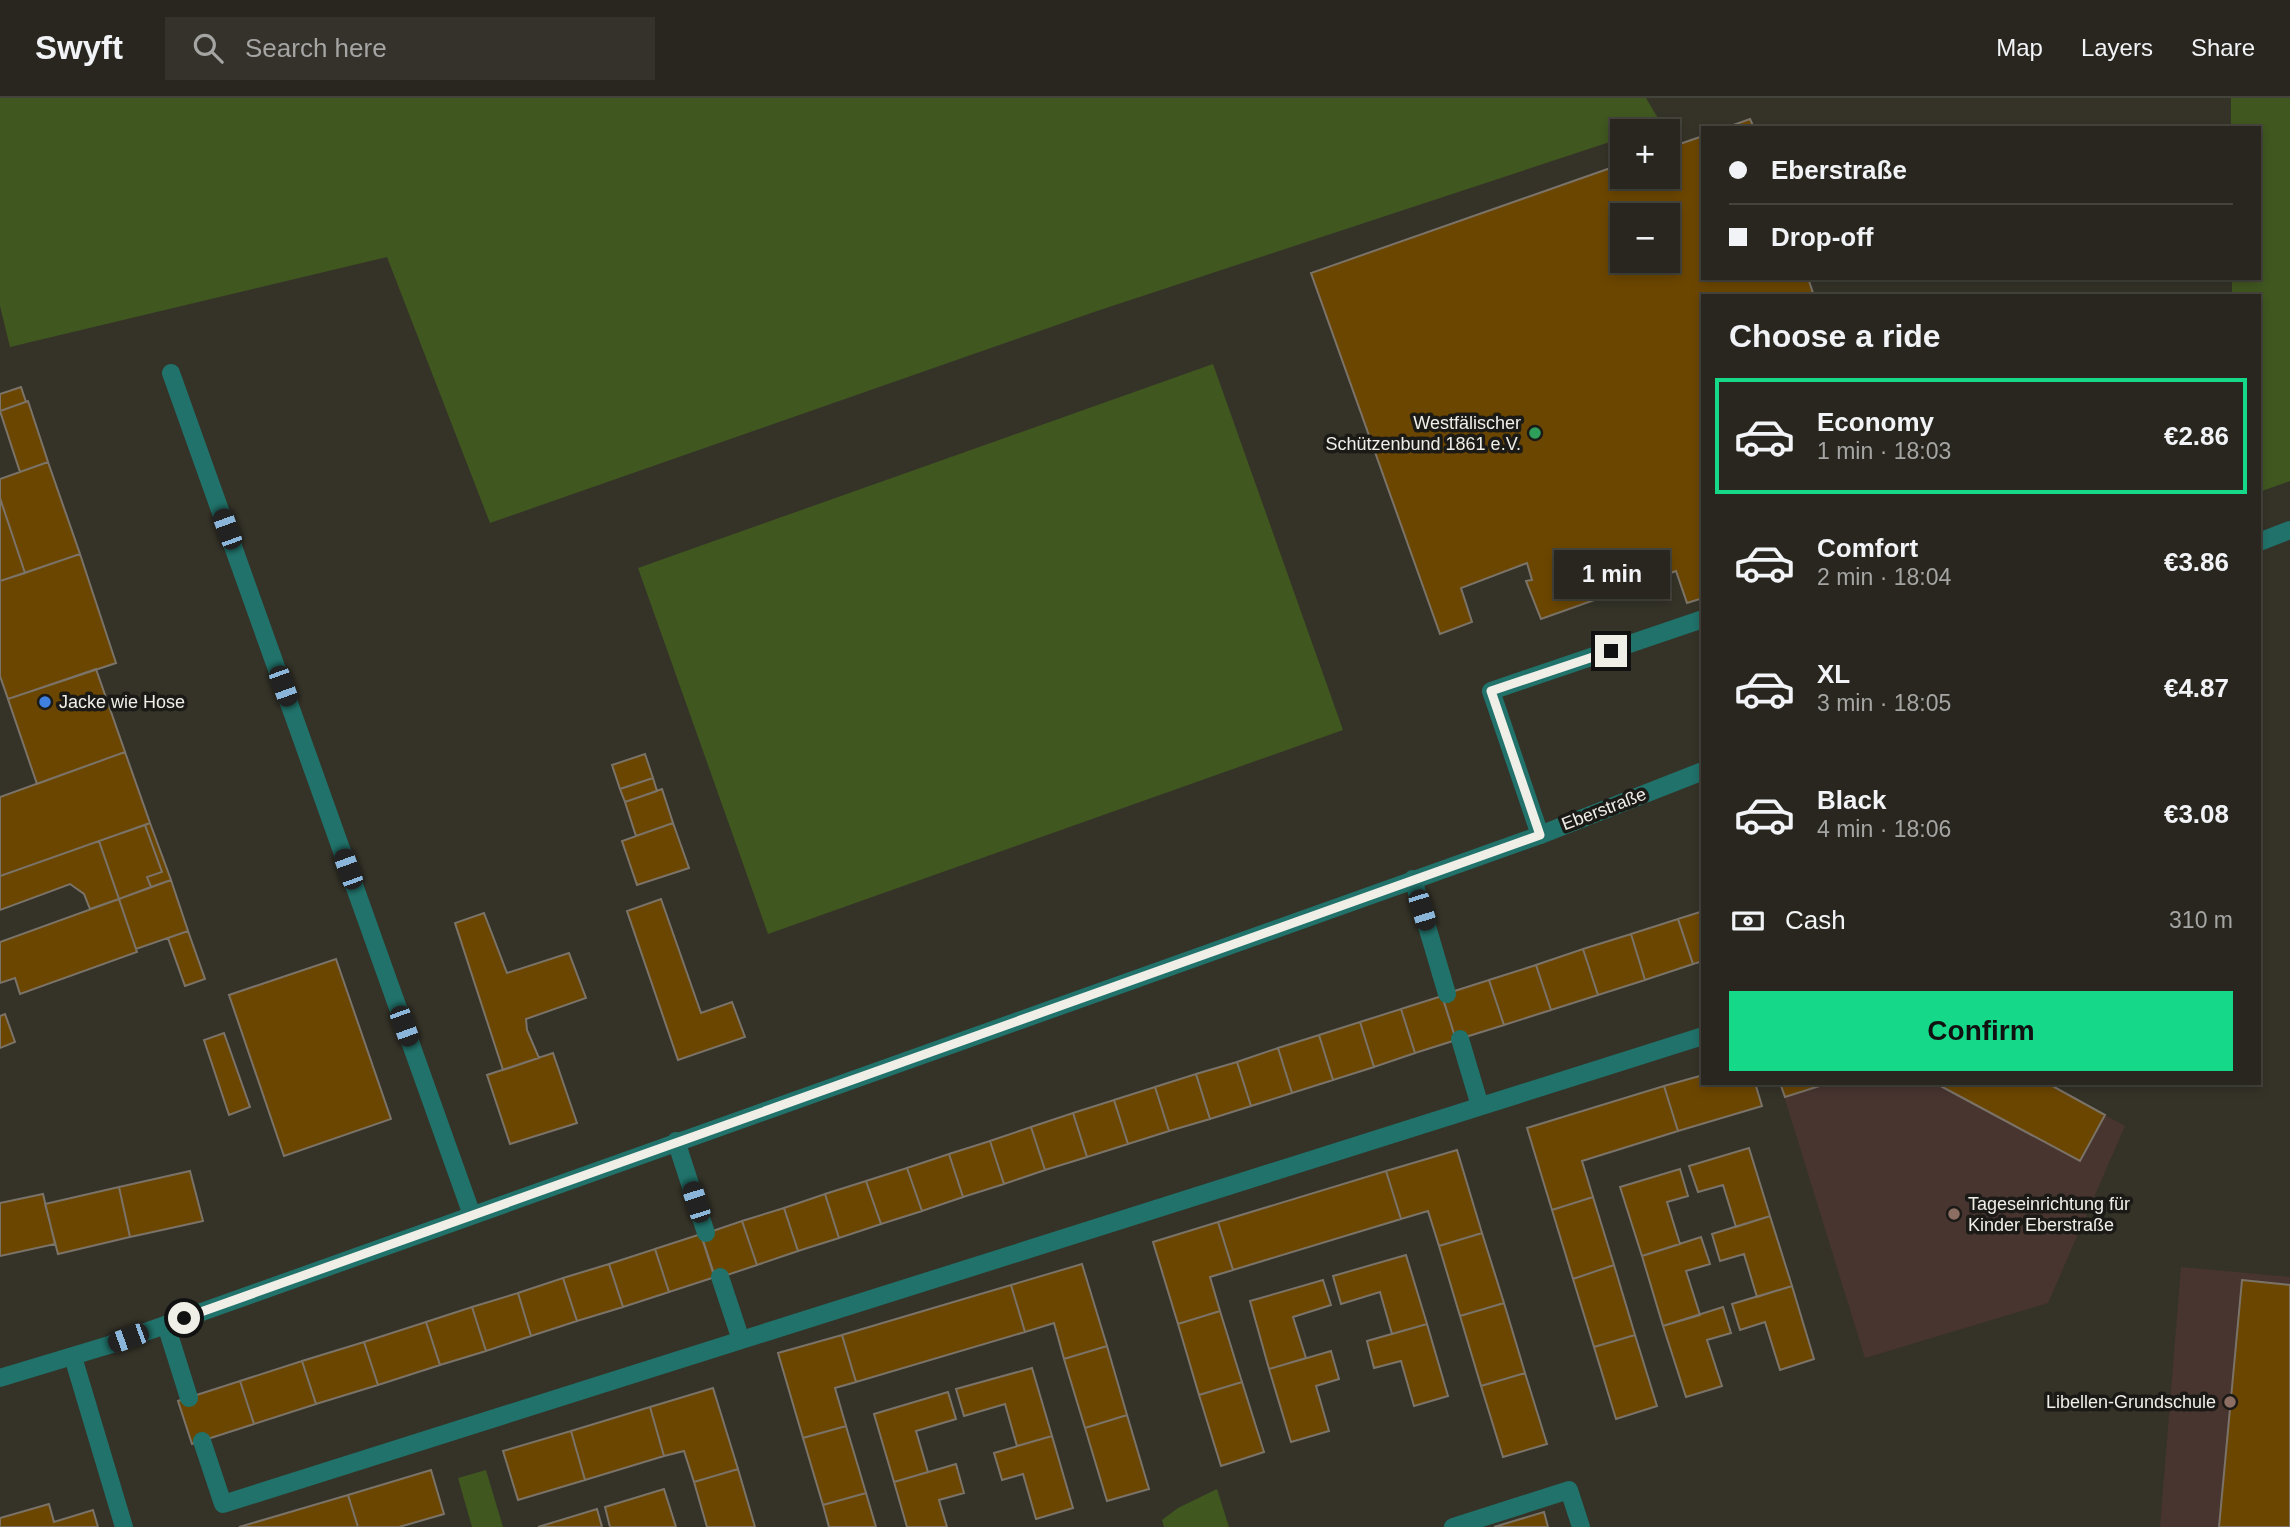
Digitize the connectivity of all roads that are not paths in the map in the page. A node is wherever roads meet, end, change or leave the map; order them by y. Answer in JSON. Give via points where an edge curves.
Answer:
{"nodes":[{"id":1,"x":171,"y":373,"type":"dead end"},
{"id":2,"x":2290,"y":530,"type":"edge"},
{"id":3,"x":2261,"y":541,"type":"edge"},
{"id":4,"x":1701,"y":620,"type":"edge"},
{"id":5,"x":1701,"y":772,"type":"edge"},
{"id":6,"x":1540,"y":835,"type":"junction"},
{"id":7,"x":1413,"y":880,"type":"junction"},
{"id":8,"x":1447,"y":994,"type":"dead end"},
{"id":9,"x":1701,"y":1037,"type":"edge"},
{"id":10,"x":1460,"y":1039,"type":"dead end"},
{"id":11,"x":1480,"y":1106,"type":"junction"},
{"id":12,"x":676,"y":1141,"type":"junction"},
{"id":13,"x":472,"y":1215,"type":"junction"},
{"id":14,"x":706,"y":1233,"type":"dead end"},
{"id":15,"x":720,"y":1277,"type":"dead end"},
{"id":16,"x":166,"y":1325,"type":"junction"},
{"id":17,"x":741,"y":1340,"type":"junction"},
{"id":18,"x":73,"y":1357,"type":"junction"},
{"id":19,"x":0,"y":1378,"type":"edge"},
{"id":20,"x":189,"y":1398,"type":"dead end"},
{"id":21,"x":202,"y":1441,"type":"dead end"},
{"id":22,"x":124,"y":1527,"type":"edge"},
{"id":23,"x":1452,"y":1527,"type":"edge"},
{"id":24,"x":1581,"y":1527,"type":"edge"}],
"edges":[{"from":1,"to":13,"type":"street"},
{"from":2,"to":3,"type":"street"},
{"from":4,"to":6,"type":"street","via":[[1491,691]]},
{"from":5,"to":6,"type":"street","name":"Eberstraße"},
{"from":6,"to":7,"type":"street","name":"Eberstraße"},
{"from":7,"to":8,"type":"street"},
{"from":7,"to":12,"type":"street","name":"Eberstraße"},
{"from":9,"to":11,"type":"street"},
{"from":10,"to":11,"type":"street"},
{"from":11,"to":17,"type":"street"},
{"from":12,"to":13,"type":"street","name":"Eberstraße"},
{"from":12,"to":14,"type":"street"},
{"from":13,"to":16,"type":"street","name":"Eberstraße"},
{"from":15,"to":17,"type":"street"},
{"from":16,"to":18,"type":"street","name":"Eberstraße"},
{"from":16,"to":20,"type":"street"},
{"from":17,"to":21,"type":"street","via":[[223,1504]]},
{"from":18,"to":19,"type":"street","name":"Eberstraße"},
{"from":18,"to":22,"type":"street"},
{"from":23,"to":24,"type":"street","via":[[1569,1490]]}]}
